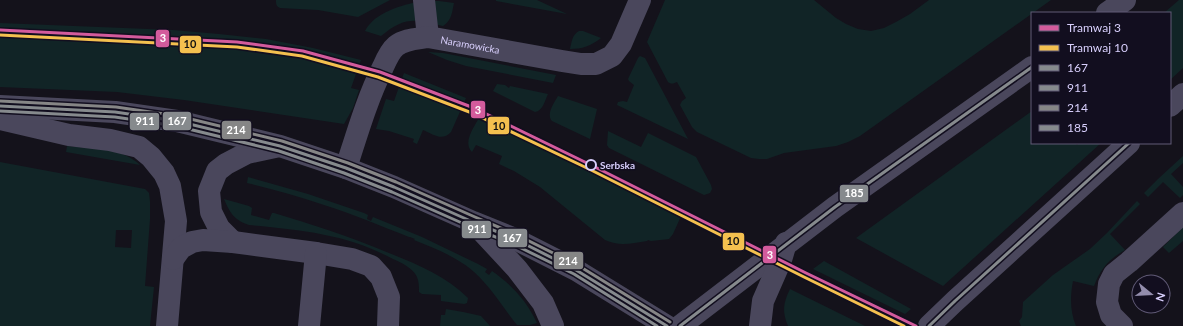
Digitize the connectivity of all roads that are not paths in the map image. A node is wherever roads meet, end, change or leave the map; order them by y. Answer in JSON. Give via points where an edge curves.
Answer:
{"nodes":[{"id":1,"x":424,"y":0,"type":"edge"},
{"id":2,"x":640,"y":0,"type":"edge"},
{"id":3,"x":1125,"y":0,"type":"edge"},
{"id":4,"x":1108,"y":12,"type":"edge"},
{"id":5,"x":428,"y":37,"type":"junction"},
{"id":6,"x":1031,"y":68,"type":"edge"},
{"id":7,"x":1183,"y":94,"type":"edge"},
{"id":8,"x":1171,"y":105,"type":"edge"},
{"id":9,"x":0,"y":106,"type":"edge"},
{"id":10,"x":0,"y":119,"type":"edge"},
{"id":11,"x":1129,"y":144,"type":"edge"},
{"id":12,"x":280,"y":146,"type":"junction"},
{"id":13,"x":346,"y":168,"type":"junction"},
{"id":14,"x":1183,"y":213,"type":"edge"},
{"id":15,"x":473,"y":222,"type":"junction"},
{"id":16,"x":233,"y":242,"type":"junction"},
{"id":17,"x":786,"y":244,"type":"junction"},
{"id":18,"x":316,"y":252,"type":"junction"},
{"id":19,"x":173,"y":259,"type":"junction"},
{"id":20,"x":932,"y":324,"type":"edge"},
{"id":21,"x":167,"y":326,"type":"edge"},
{"id":22,"x":309,"y":326,"type":"edge"},
{"id":23,"x":388,"y":326,"type":"edge"},
{"id":24,"x":553,"y":326,"type":"edge"},
{"id":25,"x":667,"y":326,"type":"edge"},
{"id":26,"x":680,"y":326,"type":"edge"},
{"id":27,"x":760,"y":326,"type":"edge"},
{"id":28,"x":1122,"y":326,"type":"edge"}],
"edges":[{"from":1,"to":5,"type":"street"},
{"from":2,"to":5,"type":"street","name":"Naramowicka","via":[[612,56],[596,64],[568,62]]},
{"from":3,"to":4,"type":"street"},
{"from":5,"to":13,"type":"street","name":"Naramowicka","via":[[404,42],[395,47],[387,58],[373,88]]},
{"from":6,"to":17,"type":"street"},
{"from":7,"to":8,"type":"street"},
{"from":9,"to":12,"type":"street","via":[[115,112],[177,120]]},
{"from":10,"to":19,"type":"street","via":[[68,135],[110,140],[139,147],[164,173],[170,186],[176,221]]},
{"from":11,"to":20,"type":"street"},
{"from":12,"to":13,"type":"street"},
{"from":12,"to":16,"type":"street","via":[[247,153],[217,170],[209,191],[211,212],[219,228]]},
{"from":13,"to":15,"type":"street"},
{"from":14,"to":28,"type":"street","via":[[1114,274],[1109,284],[1107,302],[1111,315]]},
{"from":15,"to":24,"type":"street","via":[[517,269],[543,303]]},
{"from":15,"to":25,"type":"street","via":[[515,239],[576,270]]},
{"from":16,"to":18,"type":"street"},
{"from":16,"to":19,"type":"street","via":[[192,242],[181,248]]},
{"from":17,"to":26,"type":"street"},
{"from":17,"to":27,"type":"street","via":[[782,260],[763,301]]},
{"from":18,"to":22,"type":"street"},
{"from":18,"to":23,"type":"street","via":[[352,259],[371,266],[376,271],[390,297]]},
{"from":19,"to":21,"type":"street"}]}
